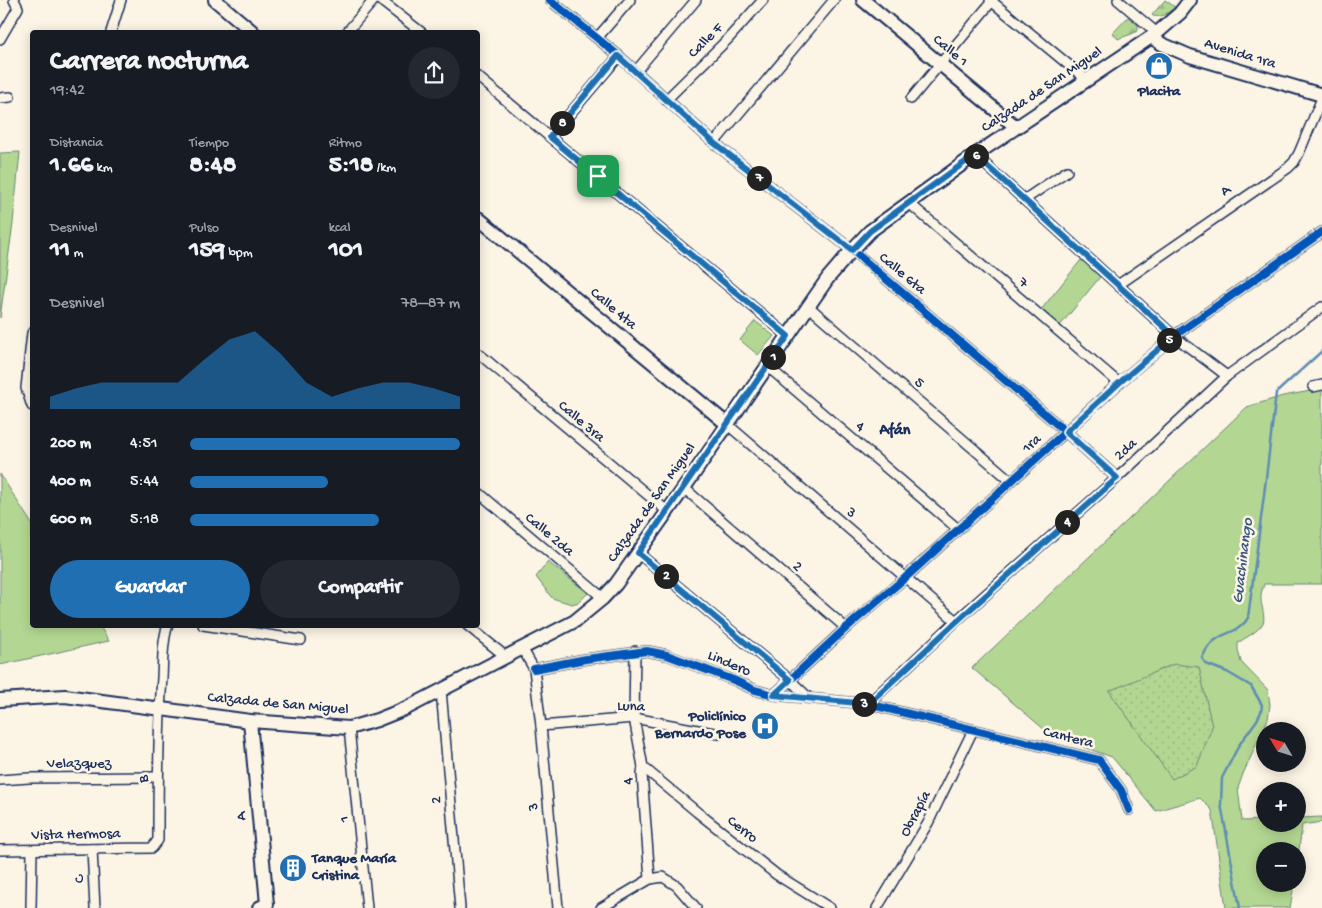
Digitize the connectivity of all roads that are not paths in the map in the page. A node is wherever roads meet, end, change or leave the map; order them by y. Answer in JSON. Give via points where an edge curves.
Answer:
{"nodes":[{"id":1,"x":14,"y":0,"type":"edge"},
{"id":2,"x":121,"y":0,"type":"edge"},
{"id":3,"x":215,"y":0,"type":"edge"},
{"id":4,"x":374,"y":0,"type":"edge"},
{"id":5,"x":380,"y":0,"type":"edge"},
{"id":6,"x":550,"y":0,"type":"edge"},
{"id":7,"x":630,"y":0,"type":"edge"},
{"id":8,"x":696,"y":0,"type":"edge"},
{"id":9,"x":763,"y":0,"type":"edge"},
{"id":10,"x":834,"y":0,"type":"edge"},
{"id":11,"x":863,"y":0,"type":"edge"},
{"id":12,"x":992,"y":0,"type":"edge"},
{"id":13,"x":1118,"y":0,"type":"edge"},
{"id":14,"x":1190,"y":0,"type":"edge"},
{"id":15,"x":112,"y":30,"type":"edge"},
{"id":16,"x":249,"y":30,"type":"edge"},
{"id":17,"x":349,"y":30,"type":"edge"},
{"id":18,"x":418,"y":30,"type":"edge"},
{"id":19,"x":1154,"y":35,"type":"junction"},
{"id":20,"x":598,"y":38,"type":"junction"},
{"id":21,"x":0,"y":39,"type":"edge"},
{"id":22,"x":618,"y":56,"type":"junction"},
{"id":23,"x":941,"y":64,"type":"junction"},
{"id":24,"x":636,"y":71,"type":"junction"},
{"id":25,"x":480,"y":80,"type":"edge"},
{"id":26,"x":1087,"y":80,"type":"junction"},
{"id":27,"x":1322,"y":96,"type":"edge"},
{"id":28,"x":10,"y":97,"type":"dead end"},
{"id":29,"x":0,"y":98,"type":"edge"},
{"id":30,"x":911,"y":99,"type":"dead end"},
{"id":31,"x":666,"y":100,"type":"junction"},
{"id":32,"x":1016,"y":127,"type":"junction"},
{"id":33,"x":550,"y":137,"type":"junction"},
{"id":34,"x":714,"y":143,"type":"junction"},
{"id":35,"x":975,"y":155,"type":"junction"},
{"id":36,"x":1068,"y":171,"type":"dead end"},
{"id":37,"x":1024,"y":200,"type":"junction"},
{"id":38,"x":909,"y":203,"type":"junction"},
{"id":39,"x":480,"y":221,"type":"edge"},
{"id":40,"x":1322,"y":233,"type":"edge"},
{"id":41,"x":852,"y":250,"type":"junction"},
{"id":42,"x":1118,"y":285,"type":"junction"},
{"id":43,"x":808,"y":306,"type":"junction"},
{"id":44,"x":1322,"y":307,"type":"edge"},
{"id":45,"x":788,"y":336,"type":"junction"},
{"id":46,"x":1174,"y":336,"type":"junction"},
{"id":47,"x":30,"y":351,"type":"edge"},
{"id":48,"x":480,"y":355,"type":"edge"},
{"id":49,"x":767,"y":366,"type":"junction"},
{"id":50,"x":1228,"y":376,"type":"junction"},
{"id":51,"x":1119,"y":383,"type":"junction"},
{"id":52,"x":30,"y":400,"type":"edge"},
{"id":53,"x":727,"y":424,"type":"junction"},
{"id":54,"x":1066,"y":432,"type":"junction"},
{"id":55,"x":1117,"y":478,"type":"junction"},
{"id":56,"x":1011,"y":481,"type":"junction"},
{"id":57,"x":684,"y":488,"type":"junction"},
{"id":58,"x":480,"y":494,"type":"edge"},
{"id":59,"x":667,"y":511,"type":"junction"},
{"id":60,"x":958,"y":529,"type":"junction"},
{"id":61,"x":638,"y":553,"type":"junction"},
{"id":62,"x":905,"y":578,"type":"junction"},
{"id":63,"x":603,"y":598,"type":"junction"},
{"id":64,"x":956,"y":622,"type":"junction"},
{"id":65,"x":167,"y":628,"type":"edge"},
{"id":66,"x":223,"y":628,"type":"edge"},
{"id":67,"x":471,"y":628,"type":"edge"},
{"id":68,"x":846,"y":628,"type":"junction"},
{"id":69,"x":301,"y":640,"type":"dead end"},
{"id":70,"x":522,"y":648,"type":"junction"},
{"id":71,"x":635,"y":651,"type":"junction"},
{"id":72,"x":505,"y":656,"type":"junction"},
{"id":73,"x":534,"y":669,"type":"junction"},
{"id":74,"x":790,"y":680,"type":"junction"},
{"id":75,"x":441,"y":690,"type":"junction"},
{"id":76,"x":774,"y":695,"type":"junction"},
{"id":77,"x":810,"y":698,"type":"junction"},
{"id":78,"x":0,"y":700,"type":"edge"},
{"id":79,"x":868,"y":704,"type":"junction"},
{"id":80,"x":160,"y":708,"type":"junction"},
{"id":81,"x":634,"y":718,"type":"junction"},
{"id":82,"x":250,"y":721,"type":"junction"},
{"id":83,"x":541,"y":726,"type":"junction"},
{"id":84,"x":350,"y":728,"type":"junction"},
{"id":85,"x":973,"y":730,"type":"junction"},
{"id":86,"x":719,"y":734,"type":"dead end"},
{"id":87,"x":642,"y":767,"type":"junction"},
{"id":88,"x":158,"y":777,"type":"junction"},
{"id":89,"x":0,"y":780,"type":"edge"},
{"id":90,"x":1129,"y":810,"type":"dead end"},
{"id":91,"x":152,"y":848,"type":"joint"},
{"id":92,"x":92,"y":849,"type":"junction"},
{"id":93,"x":0,"y":850,"type":"edge"},
{"id":94,"x":32,"y":850,"type":"junction"},
{"id":95,"x":650,"y":879,"type":"junction"},
{"id":96,"x":264,"y":907,"type":"edge"},
{"id":97,"x":31,"y":908,"type":"edge"},
{"id":98,"x":95,"y":908,"type":"edge"},
{"id":99,"x":367,"y":908,"type":"edge"},
{"id":100,"x":460,"y":908,"type":"edge"},
{"id":101,"x":558,"y":908,"type":"edge"},
{"id":102,"x":601,"y":908,"type":"edge"},
{"id":103,"x":696,"y":908,"type":"edge"},
{"id":104,"x":830,"y":908,"type":"edge"},
{"id":105,"x":878,"y":908,"type":"edge"}],
"edges":[{"from":1,"to":21,"type":"street","via":[[18,8]]},
{"from":2,"to":15,"type":"street"},
{"from":3,"to":16,"type":"main road"},
{"from":4,"to":17,"type":"street"},
{"from":5,"to":18,"type":"street"},
{"from":6,"to":20,"type":"street","name":"Calle 6ta"},
{"from":7,"to":20,"type":"street"},
{"from":8,"to":24,"type":"street"},
{"from":9,"to":31,"type":"street","name":"Calle F"},
{"from":10,"to":34,"type":"street"},
{"from":11,"to":23,"type":"main road","name":"Calle 1"},
{"from":12,"to":23,"type":"street"},
{"from":12,"to":26,"type":"street"},
{"from":13,"to":19,"type":"street"},
{"from":14,"to":19,"type":"main road","name":"Calzada de San Miguel"},
{"from":19,"to":26,"type":"main road","name":"Calzada de San Miguel"},
{"from":19,"to":27,"type":"main road","name":"Avenida 1ra","via":[[1162,44],[1190,56]]},
{"from":20,"to":22,"type":"street","name":"Calle 6ta"},
{"from":22,"to":24,"type":"street","name":"Calle 6ta"},
{"from":22,"to":33,"type":"street"},
{"from":23,"to":30,"type":"street"},
{"from":23,"to":32,"type":"main road","name":"Calle 1"},
{"from":24,"to":31,"type":"street","name":"Calle 6ta"},
{"from":25,"to":33,"type":"street"},
{"from":26,"to":32,"type":"main road","name":"Calzada de San Miguel"},
{"from":27,"to":42,"type":"street","name":"A","via":[[1299,153],[1288,168]]},
{"from":28,"to":29,"type":"street"},
{"from":31,"to":34,"type":"street","name":"Calle 6ta"},
{"from":32,"to":35,"type":"main road","name":"Calzada de San Miguel"},
{"from":33,"to":45,"type":"street"},
{"from":34,"to":41,"type":"street","name":"Calle 6ta"},
{"from":35,"to":37,"type":"street"},
{"from":35,"to":38,"type":"main road","name":"Calzada de San Miguel"},
{"from":36,"to":37,"type":"street"},
{"from":37,"to":42,"type":"street"},
{"from":38,"to":41,"type":"main road","name":"Calzada de San Miguel","via":[[870,231]]},
{"from":38,"to":51,"type":"street","name":"7"},
{"from":39,"to":53,"type":"main road","name":"Calle 4ta"},
{"from":40,"to":46,"type":"street","name":"1ra"},
{"from":41,"to":43,"type":"main road","name":"Calzada de San Miguel"},
{"from":41,"to":54,"type":"street","name":"Calle 6ta"},
{"from":42,"to":46,"type":"street"},
{"from":43,"to":45,"type":"main road","name":"Calzada de San Miguel"},
{"from":43,"to":56,"type":"street","name":"5"},
{"from":44,"to":50,"type":"street","name":"2da"},
{"from":45,"to":49,"type":"main road","name":"Calzada de San Miguel"},
{"from":46,"to":50,"type":"street"},
{"from":46,"to":51,"type":"street","name":"1ra"},
{"from":47,"to":52,"type":"street","via":[[26,388]]},
{"from":48,"to":59,"type":"street","name":"Calle 3ra"},
{"from":49,"to":53,"type":"main road","name":"Calzada de San Miguel"},
{"from":49,"to":60,"type":"street","name":"4"},
{"from":50,"to":55,"type":"street","name":"2da"},
{"from":51,"to":54,"type":"street","name":"1ra"},
{"from":53,"to":57,"type":"main road","name":"Calzada de San Miguel"},
{"from":53,"to":62,"type":"street","name":"3"},
{"from":54,"to":55,"type":"street","name":"Calle 6ta"},
{"from":54,"to":56,"type":"street","name":"1ra"},
{"from":55,"to":64,"type":"street","name":"2da"},
{"from":56,"to":60,"type":"street","name":"1ra"},
{"from":57,"to":59,"type":"main road","name":"Calzada de San Miguel"},
{"from":57,"to":68,"type":"street","name":"2"},
{"from":58,"to":63,"type":"street","name":"Calle 2da"},
{"from":59,"to":61,"type":"main road","name":"Calzada de San Miguel"},
{"from":60,"to":62,"type":"street","name":"1ra"},
{"from":61,"to":63,"type":"main road","name":"Calzada de San Miguel"},
{"from":61,"to":74,"type":"street"},
{"from":62,"to":64,"type":"street","name":"3"},
{"from":62,"to":68,"type":"street","name":"1ra"},
{"from":63,"to":70,"type":"main road","name":"Calzada de San Miguel","via":[[576,621]]},
{"from":64,"to":79,"type":"street","name":"2da"},
{"from":65,"to":80,"type":"street","name":"B"},
{"from":66,"to":69,"type":"street"},
{"from":67,"to":72,"type":"street"},
{"from":68,"to":74,"type":"street","name":"1ra"},
{"from":70,"to":72,"type":"main road","name":"Calzada de San Miguel"},
{"from":70,"to":73,"type":"street","name":"3"},
{"from":71,"to":73,"type":"street","name":"Lindero"},
{"from":71,"to":76,"type":"street","name":"Lindero","via":[[667,654]]},
{"from":71,"to":81,"type":"street","name":"4"},
{"from":72,"to":75,"type":"main road","name":"Calzada de San Miguel"},
{"from":73,"to":83,"type":"street","name":"3"},
{"from":74,"to":76,"type":"street","name":"1ra"},
{"from":74,"to":77,"type":"street"},
{"from":75,"to":84,"type":"main road","name":"Calzada de San Miguel","via":[[407,708]]},
{"from":75,"to":100,"type":"street","name":"2"},
{"from":76,"to":77,"type":"street","name":"Lindero"},
{"from":77,"to":79,"type":"street","name":"Lindero"},
{"from":78,"to":80,"type":"main road","name":"Calzada de San Miguel","via":[[65,696]]},
{"from":79,"to":85,"type":"street","name":"Lindero"},
{"from":80,"to":82,"type":"main road","name":"Calzada de San Miguel"},
{"from":80,"to":88,"type":"street","name":"B"},
{"from":81,"to":83,"type":"street","name":"Luna"},
{"from":81,"to":86,"type":"street","name":"Luna"},
{"from":81,"to":87,"type":"street","name":"4"},
{"from":82,"to":84,"type":"main road","name":"Calzada de San Miguel"},
{"from":82,"to":96,"type":"main road","name":"A"},
{"from":83,"to":101,"type":"street","name":"3"},
{"from":84,"to":99,"type":"street","name":"1"},
{"from":85,"to":90,"type":"street","name":"Cantera","via":[[1099,760],[1121,790]]},
{"from":85,"to":105,"type":"street","name":"Obrapía","via":[[928,824]]},
{"from":87,"to":95,"type":"street","name":"4"},
{"from":87,"to":104,"type":"street","name":"Cerro","via":[[777,875]]},
{"from":88,"to":89,"type":"street","name":"Velazquez"},
{"from":88,"to":91,"type":"street","name":"B","via":[[158,840]]},
{"from":91,"to":92,"type":"street","name":"Vista Hermosa"},
{"from":92,"to":94,"type":"street","name":"Vista Hermosa"},
{"from":92,"to":98,"type":"street","name":"C"},
{"from":93,"to":94,"type":"street","name":"Vista Hermosa"},
{"from":94,"to":97,"type":"street"},
{"from":95,"to":102,"type":"street"},
{"from":95,"to":103,"type":"street","via":[[663,877],[677,886]]}]}
